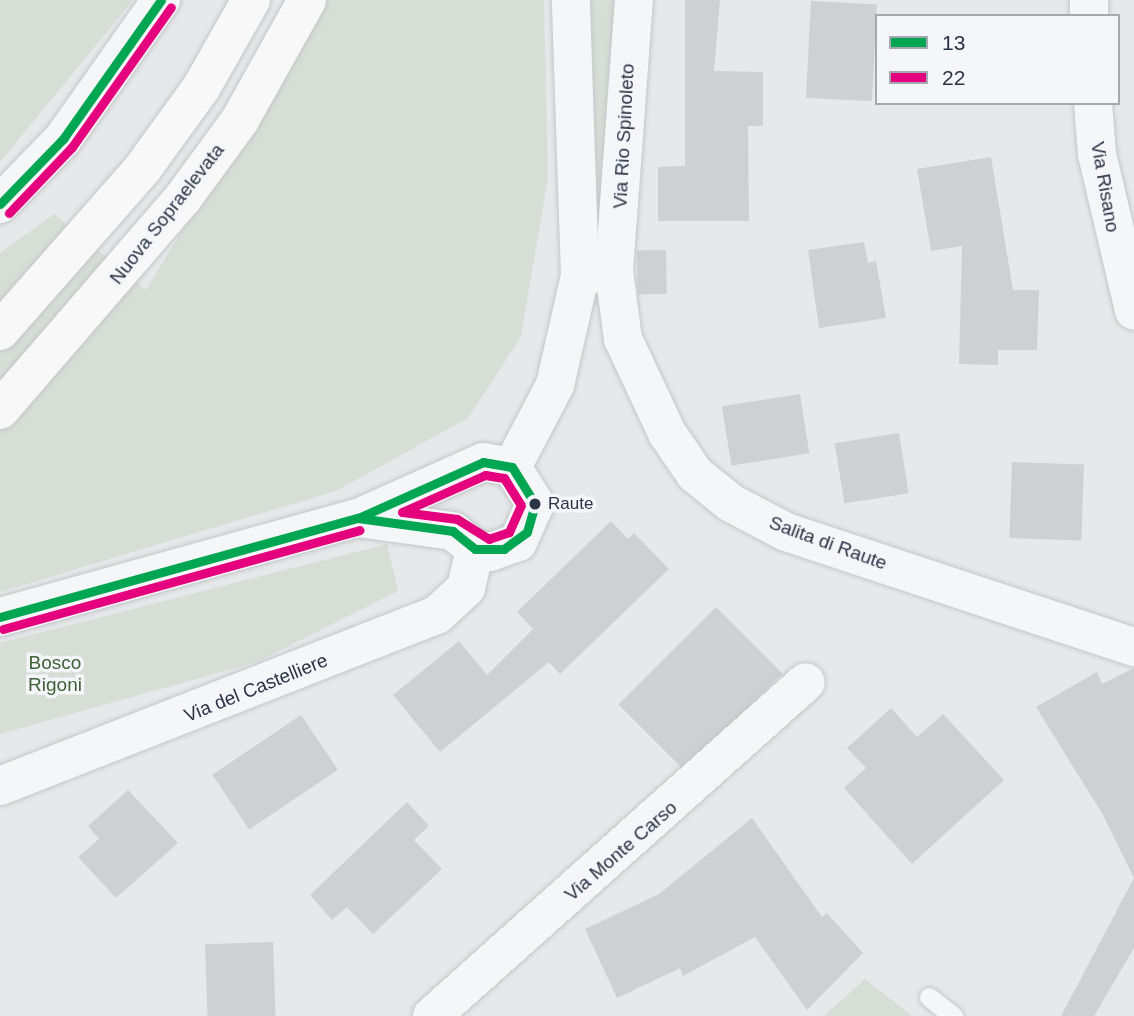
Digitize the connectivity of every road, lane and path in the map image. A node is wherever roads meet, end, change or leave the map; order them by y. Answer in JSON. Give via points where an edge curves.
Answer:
{"nodes":[{"id":1,"x":161,"y":0,"type":"edge"},
{"id":2,"x":251,"y":0,"type":"edge"},
{"id":3,"x":307,"y":0,"type":"edge"},
{"id":4,"x":571,"y":0,"type":"edge"},
{"id":5,"x":634,"y":0,"type":"edge"},
{"id":6,"x":1093,"y":105,"type":"edge"},
{"id":7,"x":0,"y":204,"type":"edge"},
{"id":8,"x":597,"y":274,"type":"junction"},
{"id":9,"x":1134,"y":311,"type":"edge"},
{"id":10,"x":0,"y":331,"type":"edge"},
{"id":11,"x":0,"y":410,"type":"edge"},
{"id":12,"x":469,"y":467,"type":"junction"},
{"id":13,"x":512,"y":467,"type":"junction"},
{"id":14,"x":358,"y":518,"type":"junction"},
{"id":15,"x":464,"y":540,"type":"junction"},
{"id":16,"x":0,"y":617,"type":"edge"},
{"id":17,"x":1134,"y":647,"type":"edge"},
{"id":18,"x":806,"y":682,"type":"dead end"},
{"id":19,"x":0,"y":786,"type":"edge"},
{"id":20,"x":929,"y":997,"type":"dead end"},
{"id":21,"x":432,"y":1016,"type":"edge"},
{"id":22,"x":953,"y":1016,"type":"edge"}],
"edges":[{"from":1,"to":7,"type":"street","via":[[63,139]]},
{"from":2,"to":10,"type":"highway","via":[[201,88],[85,241]]},
{"from":3,"to":11,"type":"highway","name":"Nuova Sopraelevata","via":[[240,120],[121,274]]},
{"from":4,"to":8,"type":"street"},
{"from":5,"to":8,"type":"street","name":"Via Rio Spinoleto"},
{"from":6,"to":9,"type":"street","name":"Via Risano","via":[[1097,154]]},
{"from":8,"to":13,"type":"street","via":[[555,385]]},
{"from":8,"to":17,"type":"street","name":"Salita di Raute","via":[[667,433],[695,474],[731,503],[786,532]]},
{"from":12,"to":13,"type":"street"},
{"from":12,"to":14,"type":"street"},
{"from":12,"to":15,"type":"street","name":"Via del Castelliere","via":[[449,489],[446,518]]},
{"from":13,"to":15,"type":"street","via":[[531,489],[527,532],[504,549]]},
{"from":14,"to":15,"type":"street"},
{"from":14,"to":16,"type":"street"},
{"from":15,"to":19,"type":"street","name":"Via del Castelliere","via":[[466,588],[437,615]]},
{"from":18,"to":21,"type":"street","name":"Via Monte Carso"},
{"from":20,"to":22,"type":"lane"}]}
